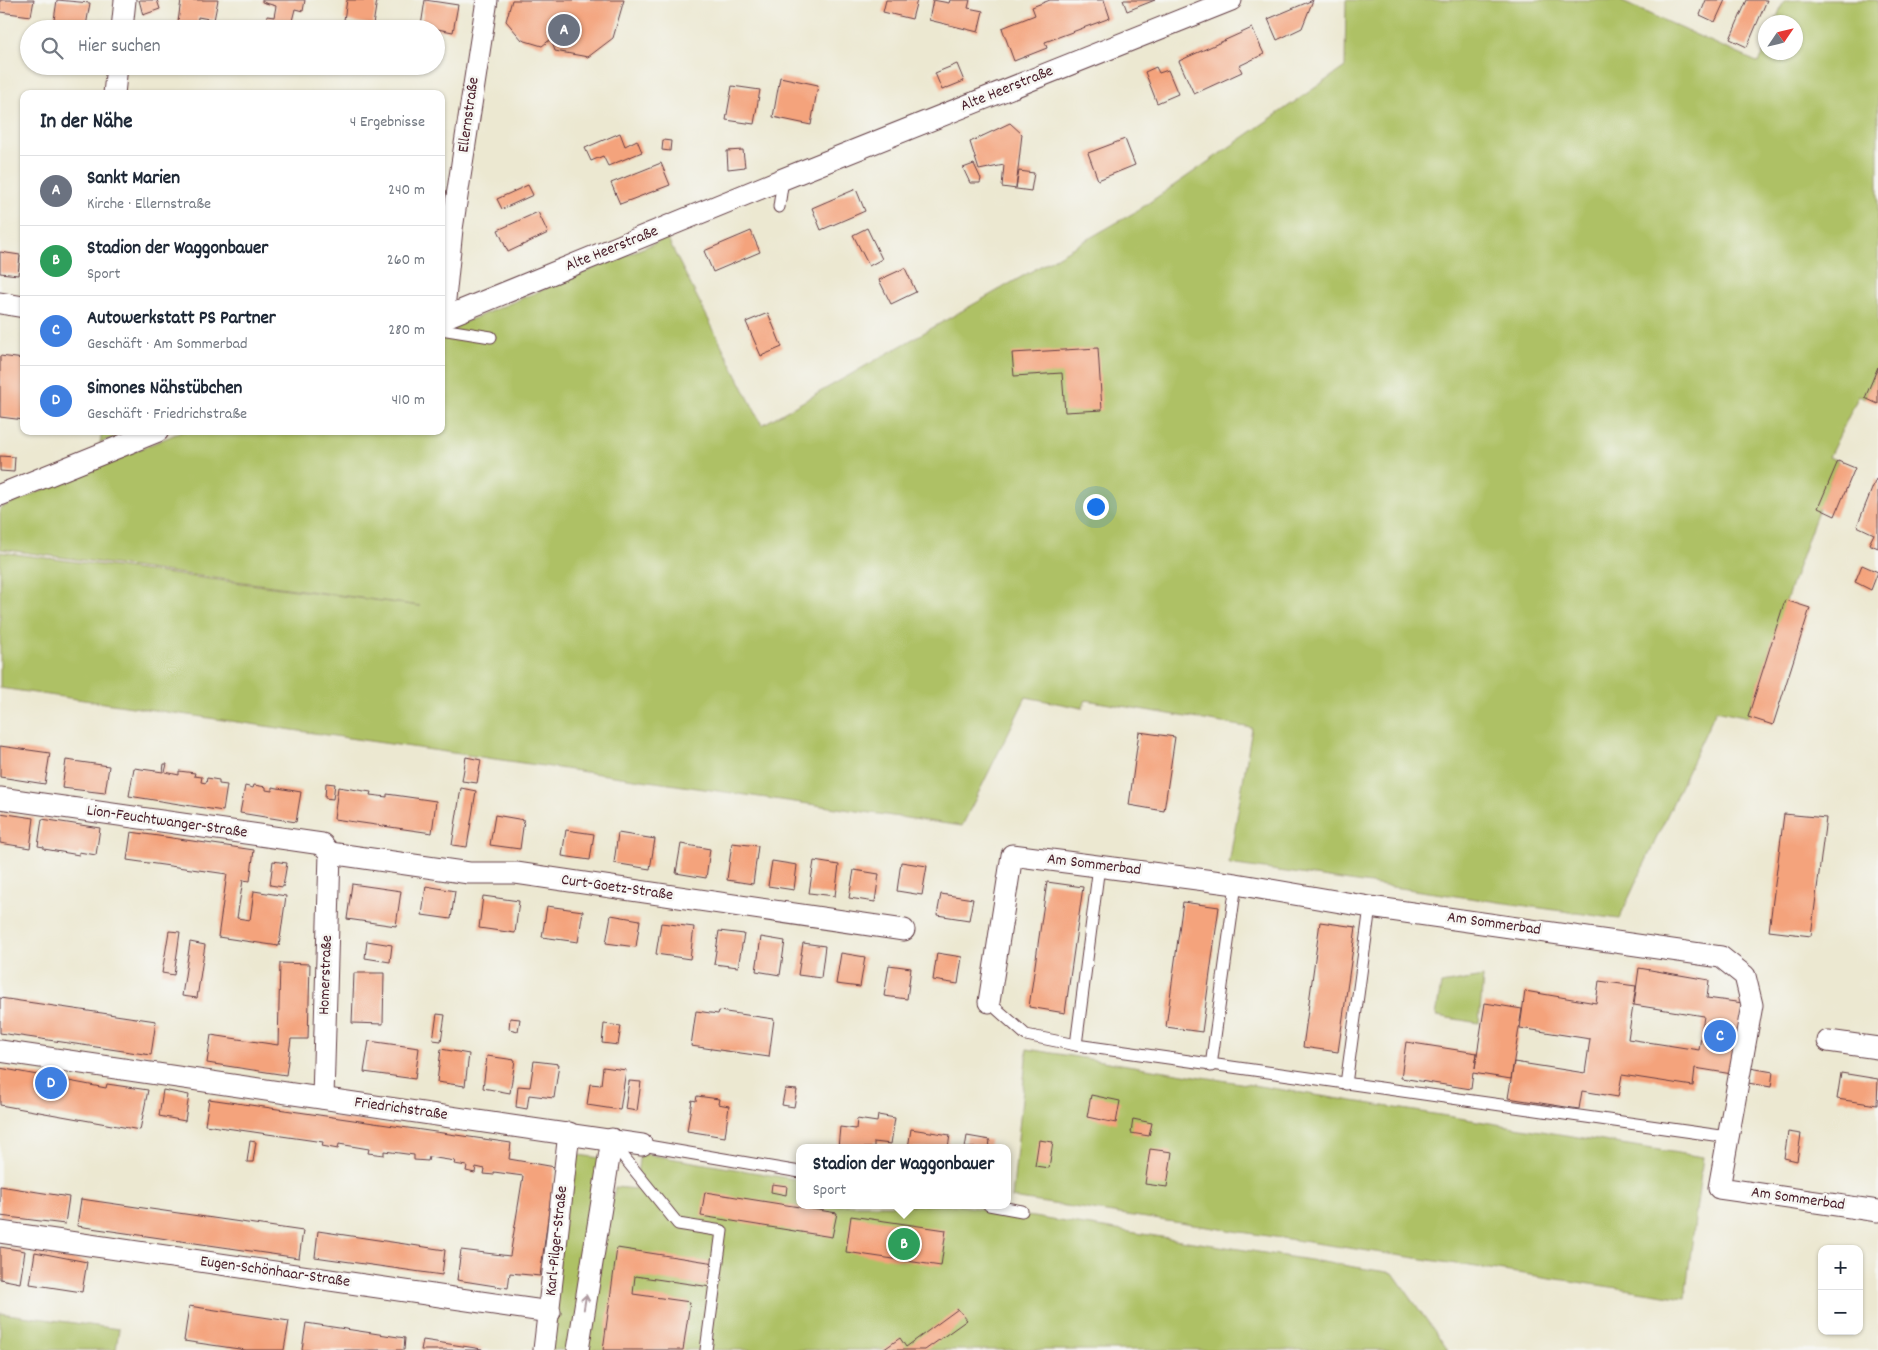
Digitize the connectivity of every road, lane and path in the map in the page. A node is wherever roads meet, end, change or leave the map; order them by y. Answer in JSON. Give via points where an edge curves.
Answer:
{"nodes":[{"id":1,"x":125,"y":0,"type":"edge"},
{"id":2,"x":486,"y":0,"type":"edge"},
{"id":3,"x":1231,"y":0,"type":"edge"},
{"id":4,"x":123,"y":20,"type":"edge"},
{"id":5,"x":116,"y":75,"type":"edge"},
{"id":6,"x":114,"y":90,"type":"edge"},
{"id":7,"x":783,"y":179,"type":"junction"},
{"id":8,"x":779,"y":207,"type":"dead end"},
{"id":9,"x":447,"y":228,"type":"edge"},
{"id":10,"x":445,"y":266,"type":"edge"},
{"id":11,"x":0,"y":303,"type":"edge"},
{"id":12,"x":20,"y":306,"type":"edge"},
{"id":13,"x":445,"y":321,"type":"edge"},
{"id":14,"x":445,"y":323,"type":"edge"},
{"id":15,"x":491,"y":337,"type":"dead end"},
{"id":16,"x":148,"y":435,"type":"edge"},
{"id":17,"x":0,"y":495,"type":"edge"},
{"id":18,"x":0,"y":798,"type":"edge"},
{"id":19,"x":330,"y":853,"type":"junction"},
{"id":20,"x":1099,"y":866,"type":"junction"},
{"id":21,"x":1236,"y":884,"type":"junction"},
{"id":22,"x":1370,"y":907,"type":"junction"},
{"id":23,"x":904,"y":930,"type":"dead end"},
{"id":24,"x":990,"y":1002,"type":"joint"},
{"id":25,"x":1828,"y":1040,"type":"dead end"},
{"id":26,"x":1076,"y":1045,"type":"junction"},
{"id":27,"x":1878,"y":1048,"type":"edge"},
{"id":28,"x":0,"y":1051,"type":"edge"},
{"id":29,"x":1211,"y":1066,"type":"junction"},
{"id":30,"x":1346,"y":1084,"type":"junction"},
{"id":31,"x":322,"y":1098,"type":"junction"},
{"id":32,"x":569,"y":1133,"type":"junction"},
{"id":33,"x":1728,"y":1137,"type":"junction"},
{"id":34,"x":616,"y":1140,"type":"junction"},
{"id":35,"x":642,"y":1145,"type":"joint"},
{"id":36,"x":796,"y":1171,"type":"edge"},
{"id":37,"x":1011,"y":1209,"type":"edge"},
{"id":38,"x":1022,"y":1211,"type":"dead end"},
{"id":39,"x":1878,"y":1211,"type":"edge"},
{"id":40,"x":0,"y":1232,"type":"edge"},
{"id":41,"x":550,"y":1312,"type":"junction"},
{"id":42,"x":544,"y":1350,"type":"edge"},
{"id":43,"x":578,"y":1350,"type":"edge"},
{"id":44,"x":706,"y":1350,"type":"edge"}],
"edges":[{"from":1,"to":4,"type":"street"},
{"from":2,"to":9,"type":"street","name":"Ellernstraße"},
{"from":3,"to":7,"type":"street","name":"Alte Heerstraße"},
{"from":5,"to":6,"type":"street"},
{"from":7,"to":8,"type":"lane"},
{"from":7,"to":13,"type":"street","name":"Alte Heerstraße"},
{"from":9,"to":10,"type":"street","name":"Ellernstraße"},
{"from":11,"to":12,"type":"street"},
{"from":14,"to":15,"type":"lane"},
{"from":16,"to":17,"type":"street"},
{"from":18,"to":19,"type":"street","name":"Lion-Feuchtwanger-Straße","via":[[322,844]]},
{"from":19,"to":23,"type":"street","name":"Curt-Goetz-Straße","via":[[469,873],[516,873]]},
{"from":19,"to":31,"type":"street","name":"Homerstraße"},
{"from":20,"to":21,"type":"street","name":"Am Sommerbad"},
{"from":20,"to":24,"type":"street","name":"Am Sommerbad","via":[[1012,855]]},
{"from":20,"to":26,"type":"lane"},
{"from":21,"to":22,"type":"street","name":"Am Sommerbad"},
{"from":21,"to":29,"type":"lane"},
{"from":22,"to":30,"type":"lane"},
{"from":22,"to":33,"type":"street","name":"Am Sommerbad","via":[[1721,956],[1745,976],[1752,1005]]},
{"from":24,"to":26,"type":"lane","via":[[1026,1035]]},
{"from":25,"to":27,"type":"street"},
{"from":26,"to":29,"type":"lane"},
{"from":28,"to":31,"type":"street","name":"Friedrichstraße"},
{"from":29,"to":30,"type":"lane"},
{"from":30,"to":33,"type":"lane"},
{"from":31,"to":32,"type":"street","name":"Friedrichstraße"},
{"from":32,"to":34,"type":"street","name":"Friedrichstraße"},
{"from":32,"to":41,"type":"street","name":"Karl-Pilger-Straße"},
{"from":33,"to":39,"type":"street","name":"Am Sommerbad","via":[[1719,1188]]},
{"from":34,"to":35,"type":"street","name":"Friedrichstraße"},
{"from":43,"to":34,"type":"street","one_way":true},
{"from":34,"to":44,"type":"lane","via":[[623,1156],[678,1224],[722,1232]]},
{"from":35,"to":36,"type":"lane","name":"Friedrichstraße"},
{"from":37,"to":38,"type":"lane"},
{"from":40,"to":41,"type":"street","name":"Eugen-Schönhaar-Straße"},
{"from":41,"to":42,"type":"street","name":"Karl-Pilger-Straße"}]}
